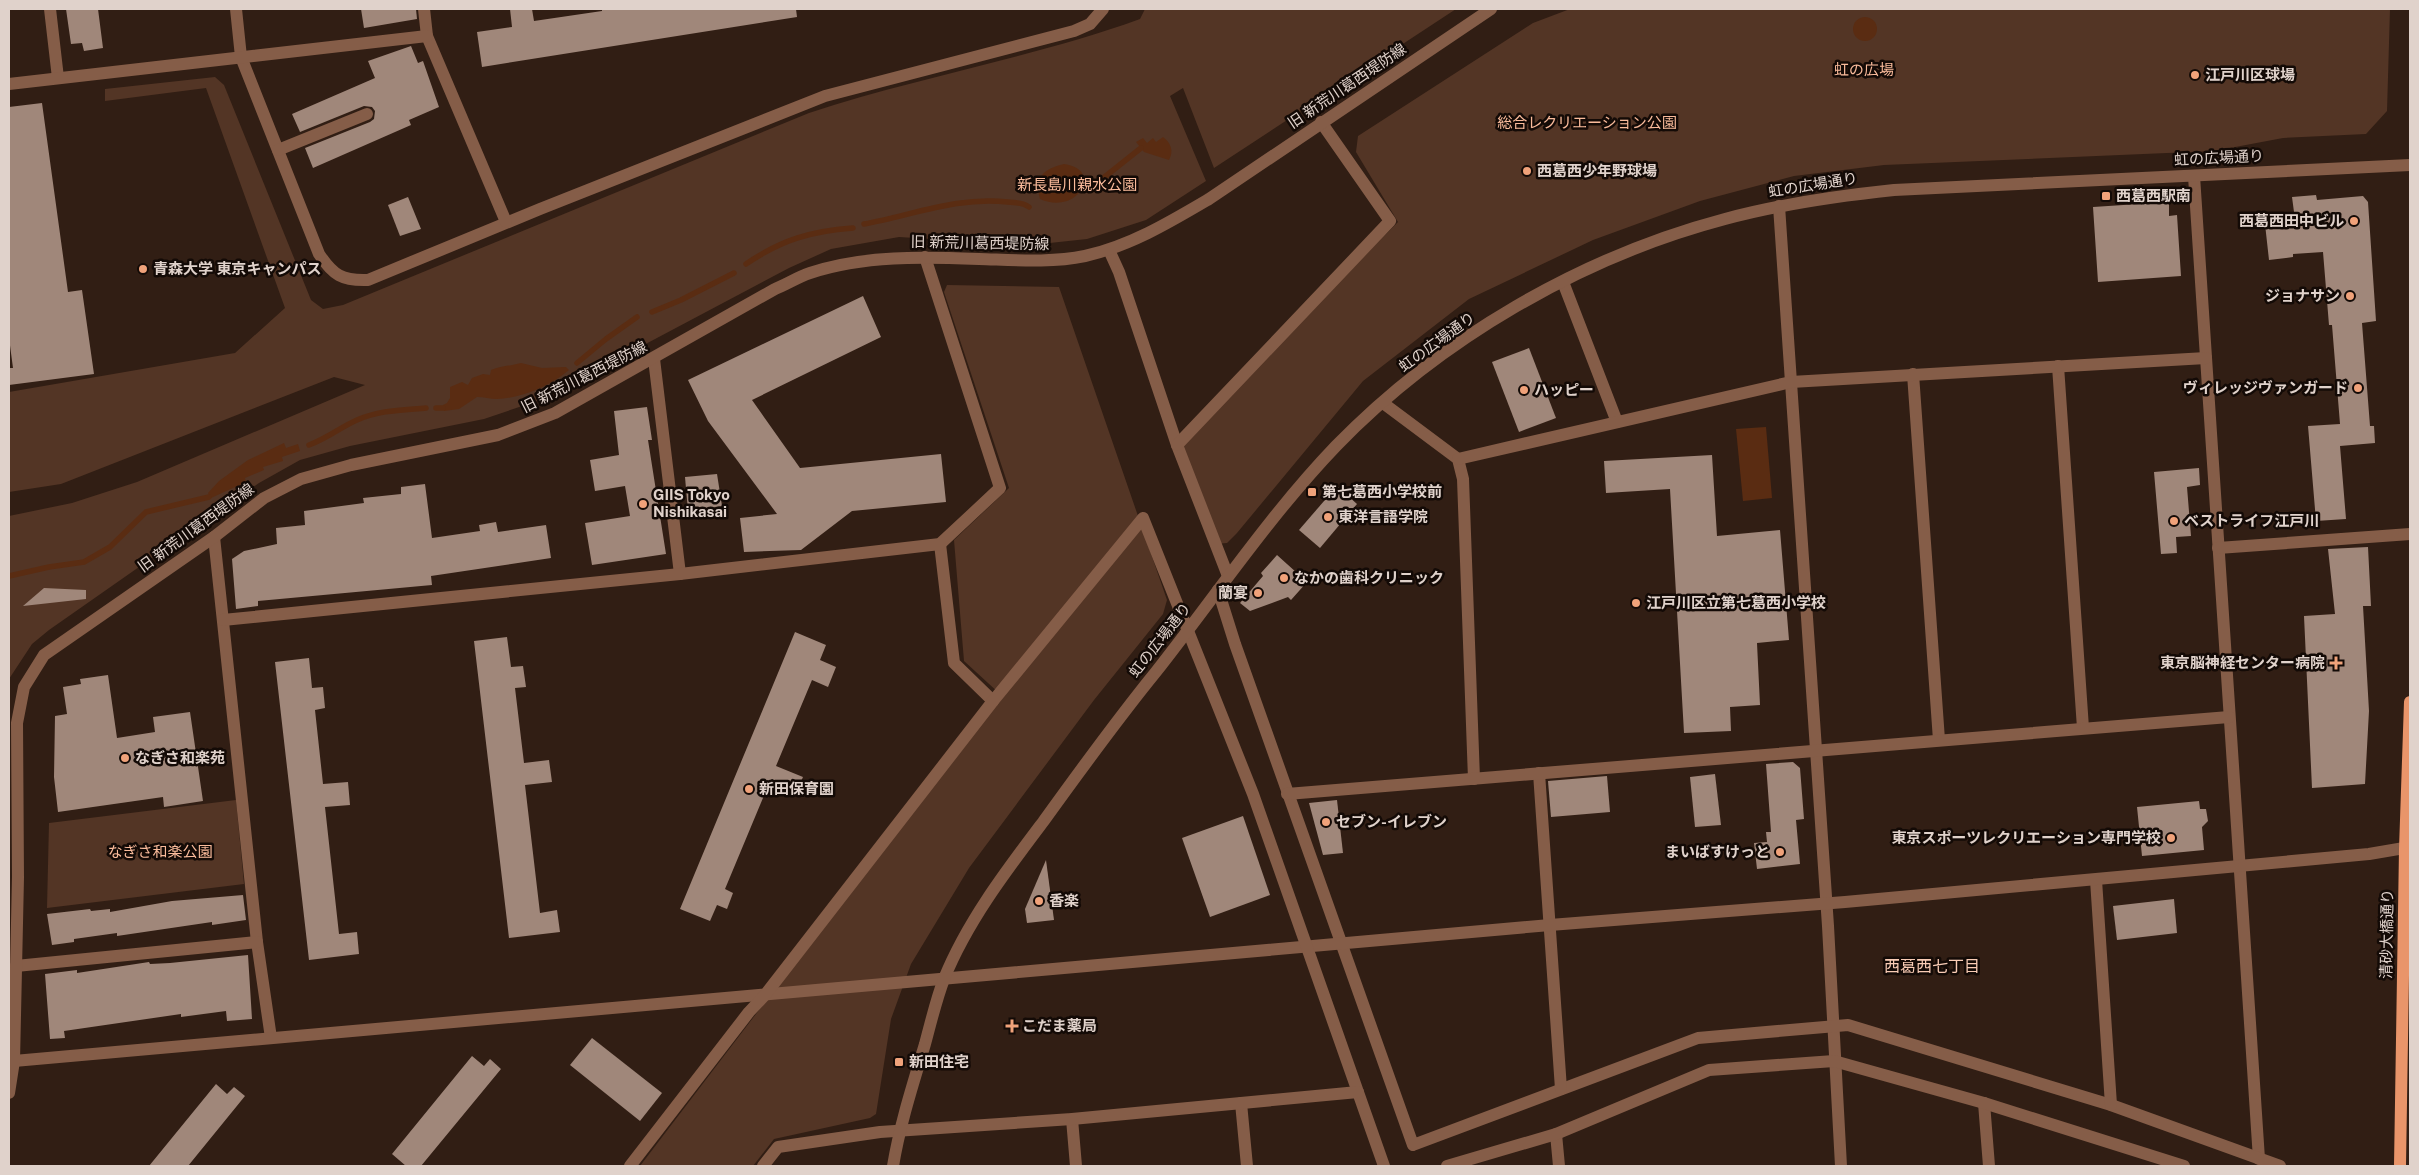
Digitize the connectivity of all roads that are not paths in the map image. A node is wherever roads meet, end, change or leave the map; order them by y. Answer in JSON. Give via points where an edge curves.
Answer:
{"nodes":[{"id":1,"x":50,"y":9,"type":"edge"},
{"id":2,"x":236,"y":9,"type":"edge"},
{"id":3,"x":424,"y":9,"type":"edge"},
{"id":4,"x":1103,"y":9,"type":"edge"},
{"id":5,"x":1491,"y":9,"type":"edge"},
{"id":6,"x":427,"y":36,"type":"junction"},
{"id":7,"x":241,"y":57,"type":"junction"},
{"id":8,"x":58,"y":78,"type":"junction"},
{"id":9,"x":9,"y":84,"type":"edge"},
{"id":10,"x":367,"y":114,"type":"dead end"},
{"id":11,"x":1321,"y":122,"type":"junction"},
{"id":12,"x":278,"y":150,"type":"junction"},
{"id":13,"x":2410,"y":165,"type":"edge"},
{"id":14,"x":2194,"y":176,"type":"junction"},
{"id":15,"x":1779,"y":206,"type":"junction"},
{"id":16,"x":506,"y":222,"type":"junction"},
{"id":17,"x":1109,"y":250,"type":"junction"},
{"id":18,"x":925,"y":257,"type":"junction"},
{"id":19,"x":1563,"y":282,"type":"junction"},
{"id":20,"x":2206,"y":358,"type":"junction"},
{"id":21,"x":654,"y":359,"type":"junction"},
{"id":22,"x":2058,"y":366,"type":"junction"},
{"id":23,"x":1913,"y":374,"type":"junction"},
{"id":24,"x":1791,"y":382,"type":"junction"},
{"id":25,"x":1383,"y":403,"type":"junction"},
{"id":26,"x":1617,"y":422,"type":"junction"},
{"id":27,"x":1177,"y":445,"type":"junction"},
{"id":28,"x":1458,"y":459,"type":"junction"},
{"id":29,"x":2410,"y":534,"type":"edge"},
{"id":30,"x":214,"y":537,"type":"junction"},
{"id":31,"x":940,"y":544,"type":"junction"},
{"id":32,"x":2218,"y":548,"type":"junction"},
{"id":33,"x":680,"y":574,"type":"junction"},
{"id":34,"x":1228,"y":576,"type":"junction"},
{"id":35,"x":1218,"y":590,"type":"junction"},
{"id":36,"x":223,"y":620,"type":"junction"},
{"id":37,"x":1189,"y":630,"type":"junction"},
{"id":38,"x":993,"y":701,"type":"junction"},
{"id":39,"x":2410,"y":702,"type":"edge"},
{"id":40,"x":2229,"y":717,"type":"junction"},
{"id":41,"x":2083,"y":728,"type":"junction"},
{"id":42,"x":1939,"y":740,"type":"junction"},
{"id":43,"x":1816,"y":750,"type":"junction"},
{"id":44,"x":1539,"y":773,"type":"junction"},
{"id":45,"x":1474,"y":779,"type":"junction"},
{"id":46,"x":1287,"y":794,"type":"junction"},
{"id":47,"x":2408,"y":848,"type":"edge"},
{"id":48,"x":2239,"y":866,"type":"junction"},
{"id":49,"x":2096,"y":880,"type":"junction"},
{"id":50,"x":1826,"y":904,"type":"junction"},
{"id":51,"x":1550,"y":925,"type":"junction"},
{"id":52,"x":257,"y":942,"type":"junction"},
{"id":53,"x":1341,"y":943,"type":"junction"},
{"id":54,"x":1307,"y":947,"type":"junction"},
{"id":55,"x":16,"y":966,"type":"junction"},
{"id":56,"x":944,"y":980,"type":"junction"},
{"id":57,"x":765,"y":996,"type":"junction"},
{"id":58,"x":1834,"y":1027,"type":"junction"},
{"id":59,"x":271,"y":1038,"type":"junction"},
{"id":60,"x":14,"y":1061,"type":"junction"},
{"id":61,"x":1834,"y":1061,"type":"junction"},
{"id":62,"x":1561,"y":1089,"type":"junction"},
{"id":63,"x":1358,"y":1092,"type":"junction"},
{"id":64,"x":9,"y":1093,"type":"edge"},
{"id":65,"x":1241,"y":1103,"type":"junction"},
{"id":66,"x":1984,"y":1103,"type":"junction"},
{"id":67,"x":2111,"y":1105,"type":"junction"},
{"id":68,"x":1072,"y":1118,"type":"junction"},
{"id":69,"x":899,"y":1131,"type":"junction"},
{"id":70,"x":1556,"y":1134,"type":"junction"},
{"id":71,"x":2259,"y":1159,"type":"junction"},
{"id":72,"x":2179,"y":1165,"type":"edge"},
{"id":73,"x":630,"y":1166,"type":"edge"},
{"id":74,"x":763,"y":1166,"type":"edge"},
{"id":75,"x":893,"y":1166,"type":"edge"},
{"id":76,"x":1076,"y":1166,"type":"edge"},
{"id":77,"x":1247,"y":1166,"type":"edge"},
{"id":78,"x":1384,"y":1166,"type":"edge"},
{"id":79,"x":1447,"y":1166,"type":"edge"},
{"id":80,"x":1559,"y":1166,"type":"edge"},
{"id":81,"x":1841,"y":1166,"type":"edge"},
{"id":82,"x":1990,"y":1166,"type":"edge"},
{"id":83,"x":2280,"y":1166,"type":"edge"},
{"id":84,"x":2400,"y":1166,"type":"edge"}],
"edges":[{"from":1,"to":8,"type":"street"},
{"from":2,"to":7,"type":"street"},
{"from":3,"to":6,"type":"street"},
{"from":4,"to":16,"type":"street","via":[[1090,24],[1074,31],[825,96]]},
{"from":5,"to":11,"type":"street","name":"旧 新荒川葛西堤防線"},
{"from":6,"to":7,"type":"street"},
{"from":6,"to":16,"type":"street"},
{"from":7,"to":8,"type":"street"},
{"from":7,"to":12,"type":"street"},
{"from":8,"to":9,"type":"street"},
{"from":10,"to":12,"type":"street"},
{"from":11,"to":17,"type":"street","name":"旧 新荒川葛西堤防線","via":[[1161,228]]},
{"from":11,"to":27,"type":"street","via":[[1390,221]]},
{"from":12,"to":16,"type":"street","via":[[319,254],[340,277],[368,280]]},
{"from":13,"to":14,"type":"street","name":"虹の広場通り"},
{"from":14,"to":15,"type":"street","name":"虹の広場通り","via":[[1894,190]]},
{"from":14,"to":20,"type":"street"},
{"from":15,"to":19,"type":"street","name":"虹の広場通り","via":[[1668,236]]},
{"from":15,"to":24,"type":"street"},
{"from":17,"to":18,"type":"street","name":"旧 新荒川葛西堤防線","via":[[1041,261]]},
{"from":17,"to":27,"type":"street"},
{"from":18,"to":21,"type":"street","name":"旧 新荒川葛西堤防線","via":[[887,258],[809,273],[775,289]]},
{"from":18,"to":31,"type":"street","via":[[1000,488]]},
{"from":19,"to":25,"type":"street","name":"虹の広場通り","via":[[1469,337],[1424,368]]},
{"from":19,"to":26,"type":"street"},
{"from":20,"to":22,"type":"street"},
{"from":20,"to":32,"type":"street"},
{"from":21,"to":30,"type":"street","name":"旧 新荒川葛西堤防線","via":[[527,425],[301,479],[264,498]]},
{"from":21,"to":33,"type":"street"},
{"from":22,"to":23,"type":"street"},
{"from":22,"to":41,"type":"street"},
{"from":23,"to":24,"type":"street"},
{"from":23,"to":42,"type":"street"},
{"from":24,"to":26,"type":"street"},
{"from":24,"to":43,"type":"street"},
{"from":25,"to":28,"type":"street"},
{"from":25,"to":34,"type":"street","name":"虹の広場通り","via":[[1298,487]]},
{"from":26,"to":28,"type":"street"},
{"from":27,"to":34,"type":"street"},
{"from":28,"to":45,"type":"street","via":[[1463,479]]},
{"from":29,"to":32,"type":"street"},
{"from":30,"to":36,"type":"street"},
{"from":30,"to":55,"type":"street","name":"旧 新荒川葛西堤防線","via":[[44,655],[24,687],[17,723]]},
{"from":31,"to":33,"type":"street"},
{"from":31,"to":38,"type":"street","via":[[954,663]]},
{"from":32,"to":40,"type":"street"},
{"from":33,"to":36,"type":"street"},
{"from":34,"to":35,"type":"street","name":"虹の広場通り"},
{"from":35,"to":37,"type":"street","name":"虹の広場通り"},
{"from":35,"to":46,"type":"street"},
{"from":36,"to":52,"type":"street"},
{"from":37,"to":38,"type":"street","via":[[1143,518]]},
{"from":37,"to":54,"type":"street","via":[[1253,794]]},
{"from":37,"to":56,"type":"street","name":"虹の広場通り","via":[[1120,716],[994,888],[958,948]]},
{"from":38,"to":57,"type":"street"},
{"from":39,"to":47,"type":"main road","name":"清砂大橋通り"},
{"from":40,"to":41,"type":"street"},
{"from":40,"to":48,"type":"street"},
{"from":41,"to":42,"type":"street"},
{"from":42,"to":43,"type":"street"},
{"from":43,"to":44,"type":"street"},
{"from":43,"to":50,"type":"street"},
{"from":44,"to":45,"type":"street"},
{"from":44,"to":51,"type":"street"},
{"from":45,"to":46,"type":"street"},
{"from":46,"to":53,"type":"street"},
{"from":47,"to":48,"type":"street"},
{"from":47,"to":84,"type":"main road","name":"清砂大橋通り"},
{"from":48,"to":49,"type":"street"},
{"from":48,"to":71,"type":"street"},
{"from":49,"to":50,"type":"street"},
{"from":49,"to":67,"type":"street"},
{"from":50,"to":51,"type":"street"},
{"from":50,"to":58,"type":"street"},
{"from":51,"to":53,"type":"street"},
{"from":51,"to":62,"type":"street"},
{"from":52,"to":55,"type":"street"},
{"from":52,"to":59,"type":"street"},
{"from":53,"to":54,"type":"street"},
{"from":53,"to":62,"type":"street","via":[[1413,1145]]},
{"from":54,"to":56,"type":"street"},
{"from":54,"to":63,"type":"street"},
{"from":55,"to":60,"type":"street","name":"旧 新荒川葛西堤防線"},
{"from":56,"to":57,"type":"street"},
{"from":56,"to":69,"type":"street","name":"虹の広場通り"},
{"from":57,"to":59,"type":"street"},
{"from":57,"to":73,"type":"street","via":[[749,1012]]},
{"from":58,"to":61,"type":"street"},
{"from":58,"to":62,"type":"street","via":[[1698,1038]]},
{"from":58,"to":67,"type":"street","via":[[1848,1025]]},
{"from":59,"to":60,"type":"street"},
{"from":60,"to":64,"type":"street","name":"旧 新荒川葛西堤防線"},
{"from":61,"to":66,"type":"street"},
{"from":61,"to":70,"type":"street","via":[[1709,1070]]},
{"from":61,"to":81,"type":"street"},
{"from":63,"to":65,"type":"street"},
{"from":63,"to":78,"type":"street"},
{"from":65,"to":68,"type":"street"},
{"from":65,"to":77,"type":"street"},
{"from":66,"to":72,"type":"street"},
{"from":66,"to":82,"type":"street"},
{"from":67,"to":71,"type":"street"},
{"from":68,"to":69,"type":"street"},
{"from":68,"to":76,"type":"street"},
{"from":69,"to":74,"type":"street","via":[[778,1147]]},
{"from":69,"to":75,"type":"street","name":"虹の広場通り"},
{"from":70,"to":79,"type":"street"},
{"from":70,"to":80,"type":"street"},
{"from":71,"to":83,"type":"street"}]}
